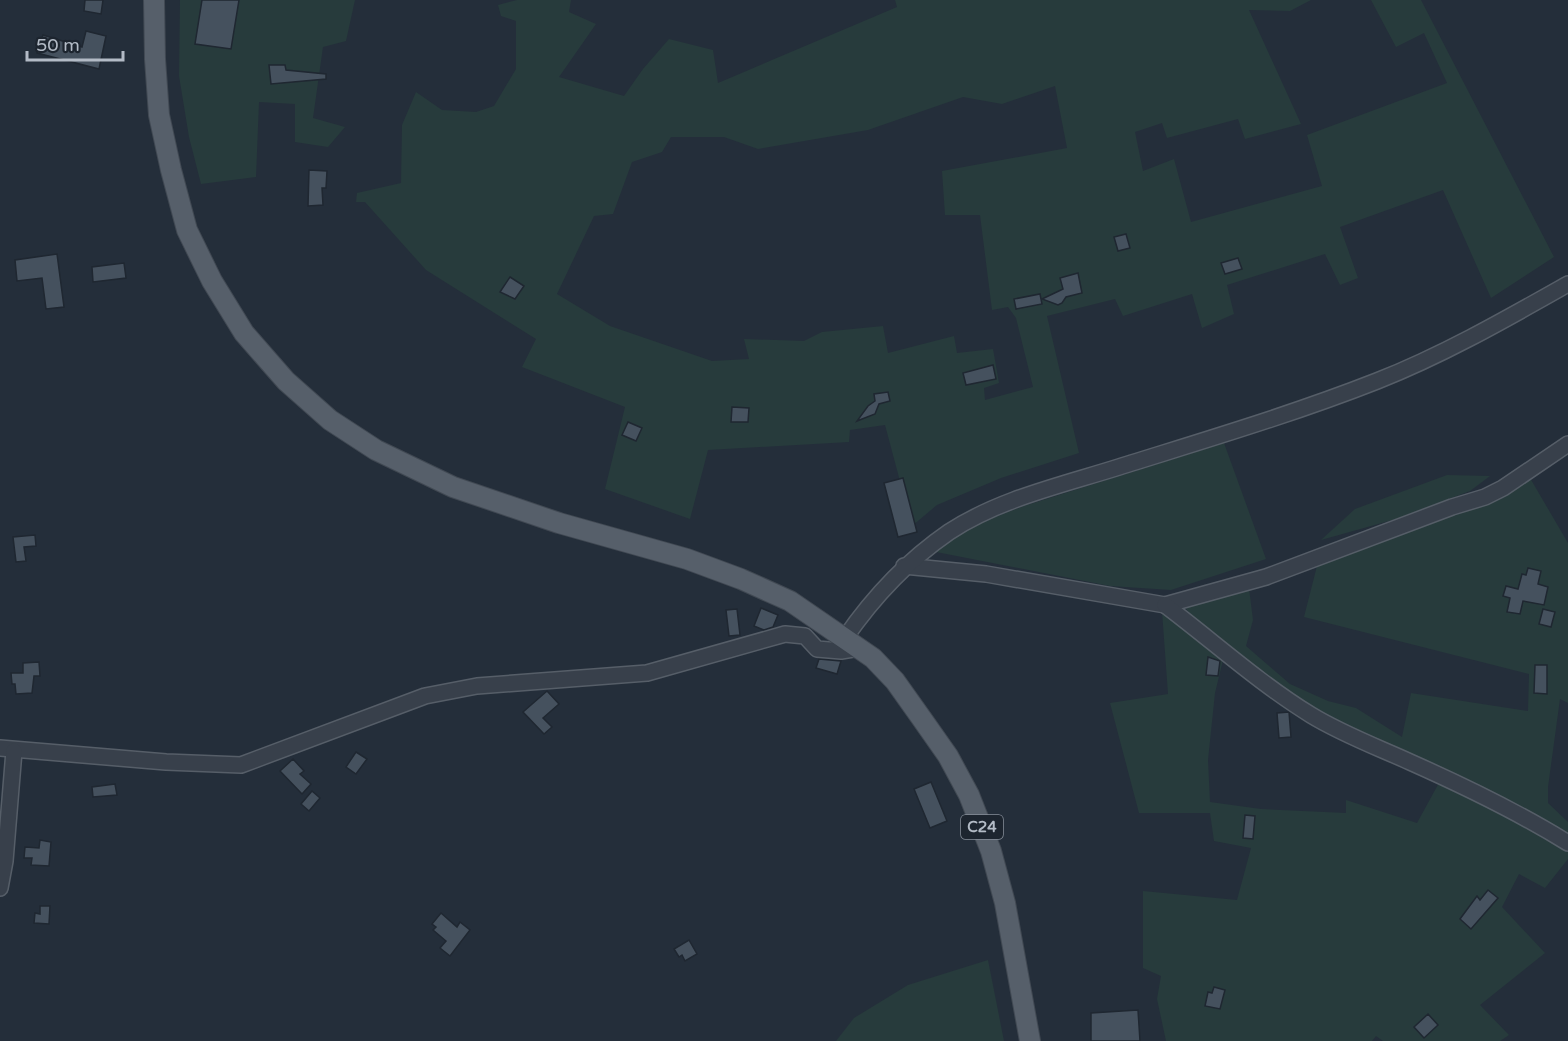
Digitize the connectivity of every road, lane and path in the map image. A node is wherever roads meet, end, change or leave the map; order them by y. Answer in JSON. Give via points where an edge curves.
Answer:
{"nodes":[{"id":1,"x":154,"y":0,"type":"edge"},
{"id":2,"x":1568,"y":285,"type":"edge"},
{"id":3,"x":1568,"y":444,"type":"edge"},
{"id":4,"x":904,"y":566,"type":"junction"},
{"id":5,"x":1165,"y":605,"type":"junction"},
{"id":6,"x":852,"y":643,"type":"junction"},
{"id":7,"x":7,"y":750,"type":"edge"},
{"id":8,"x":1568,"y":843,"type":"edge"},
{"id":9,"x":0,"y":888,"type":"edge"},
{"id":10,"x":1030,"y":1041,"type":"edge"}],
"edges":[{"from":1,"to":6,"type":"main road","number":"C24","via":[[159,115],[187,230],[244,333],[286,381],[330,420],[376,450],[424,474],[549,519],[741,579],[790,601]]},
{"from":2,"to":4,"type":"street","via":[[1453,346],[1378,380],[1217,437],[1031,494],[993,510],[951,531]]},
{"from":3,"to":5,"type":"street","via":[[1485,497],[1266,577]]},
{"from":4,"to":5,"type":"street","via":[[986,574]]},
{"from":4,"to":6,"type":"street","via":[[865,609]]},
{"from":5,"to":8,"type":"street","via":[[1311,715],[1472,791]]},
{"from":6,"to":7,"type":"street","via":[[841,651],[817,650],[805,636],[784,634],[647,673],[477,686],[436,694],[241,765]]},
{"from":6,"to":10,"type":"main road","number":"C24","via":[[895,681],[948,756],[969,795],[991,850],[1005,903]]},
{"from":7,"to":9,"type":"street"}]}
